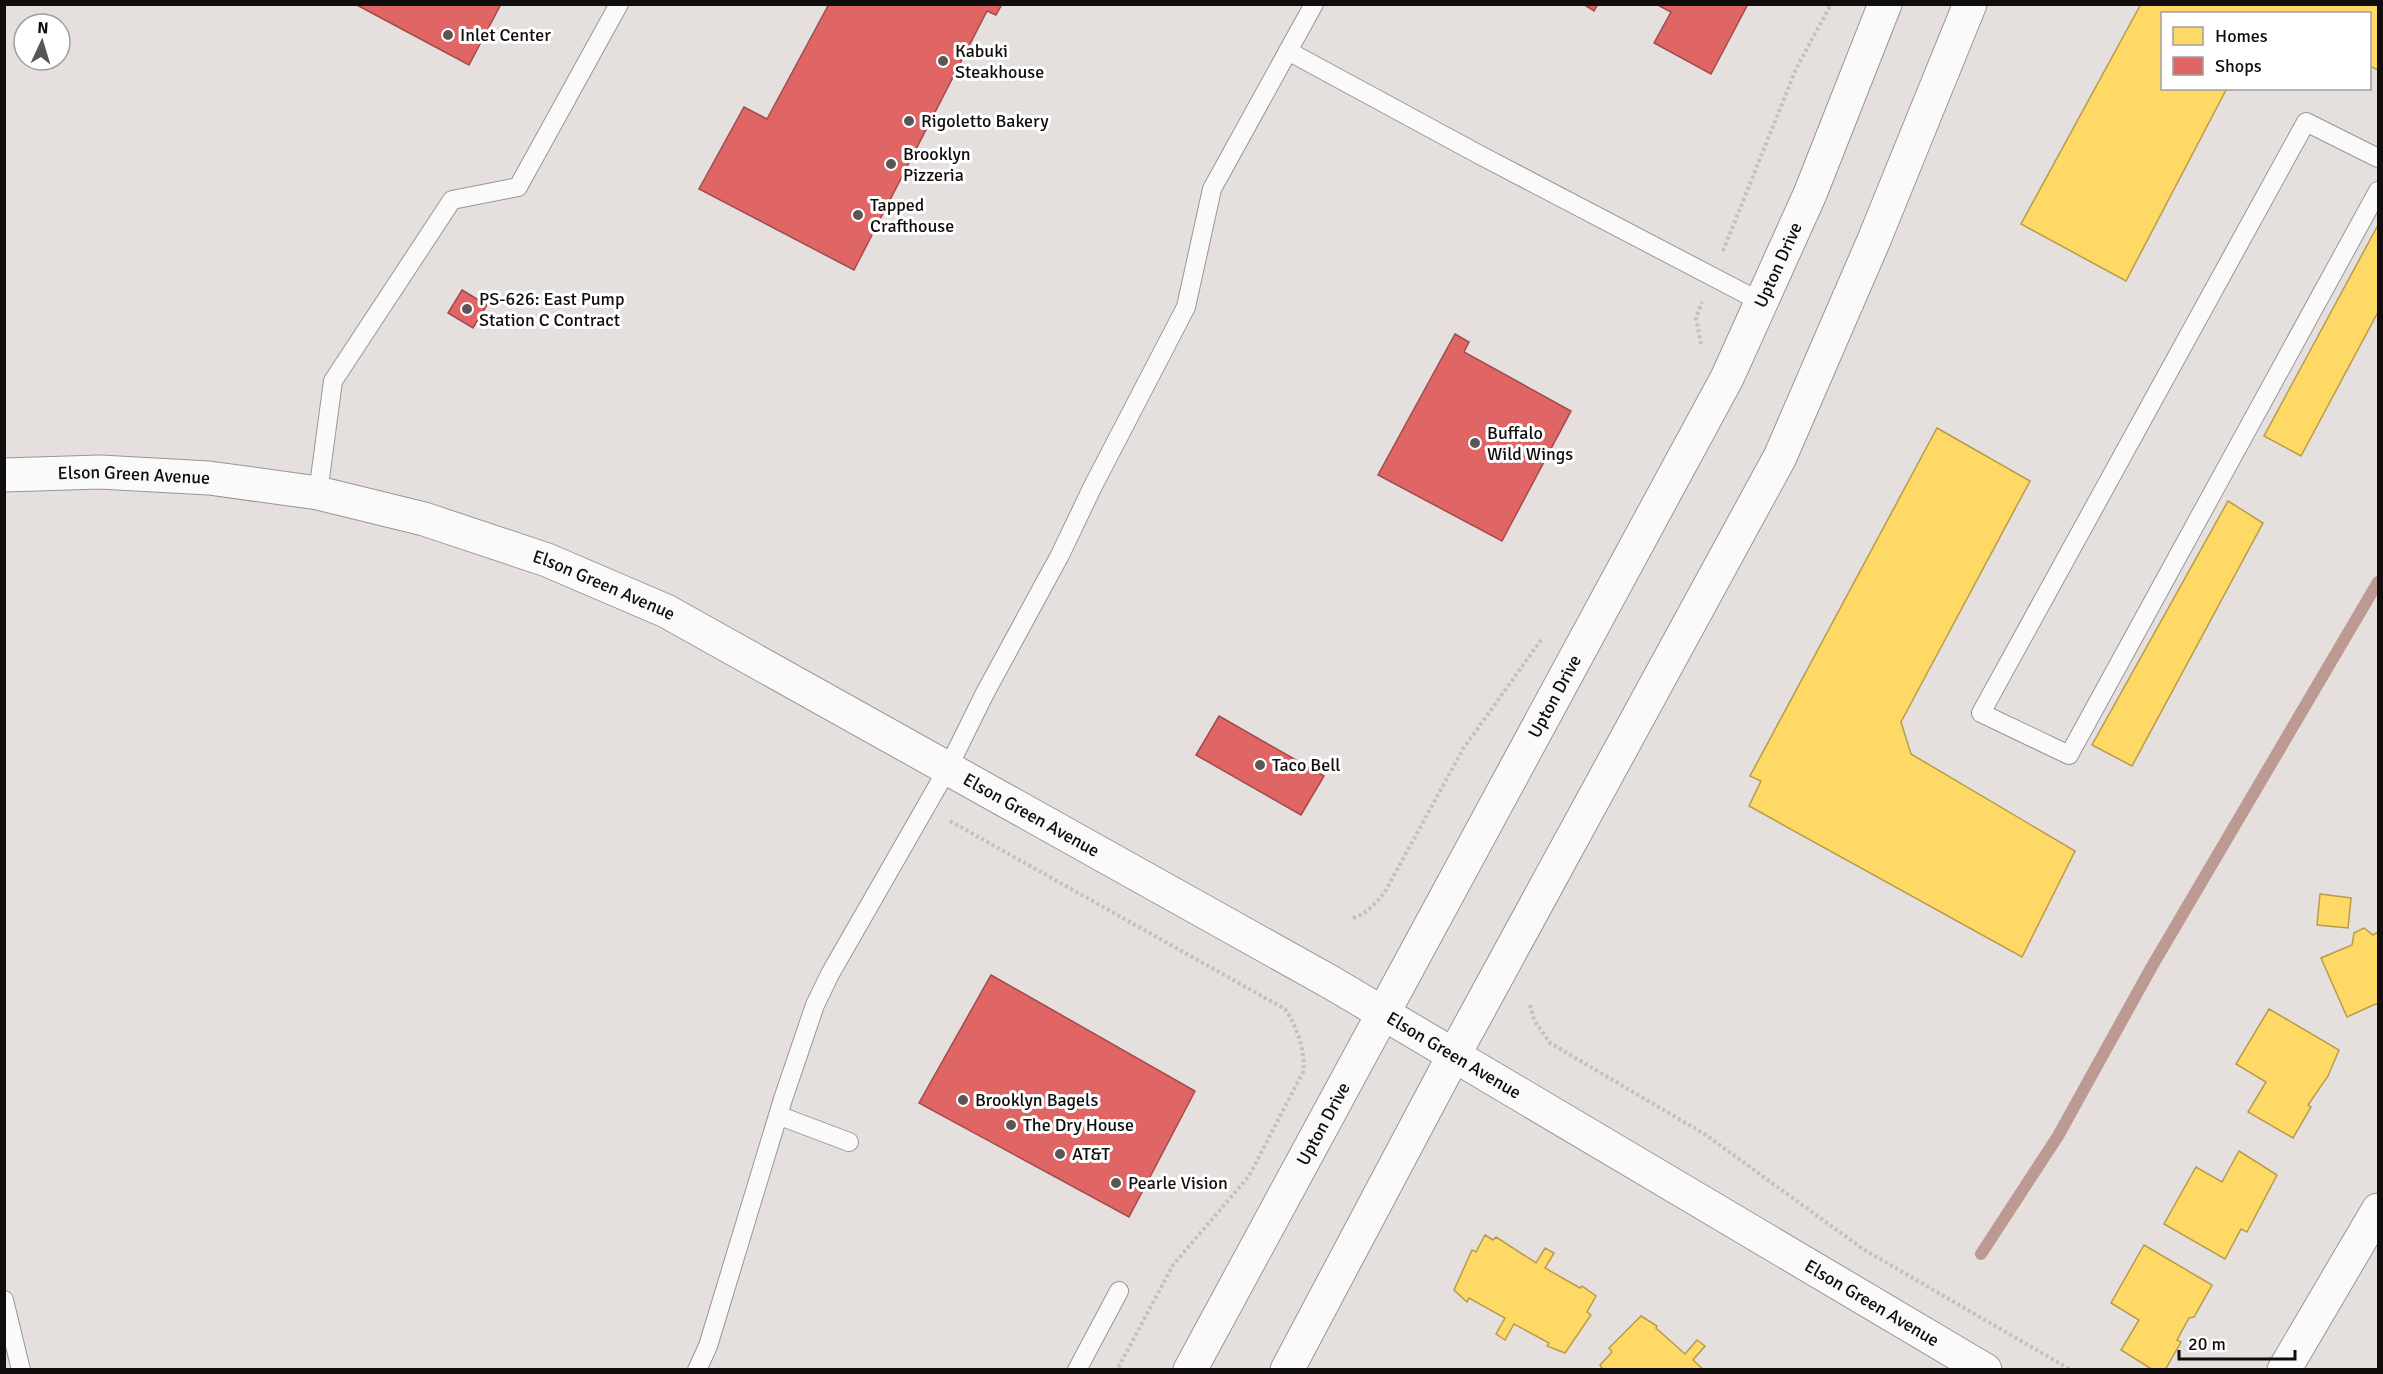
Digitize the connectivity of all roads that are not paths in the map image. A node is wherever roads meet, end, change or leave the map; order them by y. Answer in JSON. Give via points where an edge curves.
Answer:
{"nodes":[{"id":1,"x":619,"y":4,"type":"edge"},
{"id":2,"x":1314,"y":4,"type":"edge"},
{"id":3,"x":1885,"y":4,"type":"edge"},
{"id":4,"x":1970,"y":4,"type":"edge"},
{"id":5,"x":1288,"y":51,"type":"junction"},
{"id":6,"x":2379,"y":158,"type":"edge"},
{"id":7,"x":2379,"y":191,"type":"edge"},
{"id":8,"x":1761,"y":302,"type":"junction"},
{"id":9,"x":4,"y":475,"type":"edge"},
{"id":10,"x":318,"y":494,"type":"junction"},
{"id":11,"x":948,"y":768,"type":"junction"},
{"id":12,"x":1381,"y":1014,"type":"junction"},
{"id":13,"x":1454,"y":1055,"type":"junction"},
{"id":14,"x":780,"y":1116,"type":"junction"},
{"id":15,"x":849,"y":1142,"type":"dead end"},
{"id":16,"x":2379,"y":1210,"type":"edge"},
{"id":17,"x":1119,"y":1291,"type":"dead end"},
{"id":18,"x":4,"y":1300,"type":"edge"},
{"id":19,"x":21,"y":1370,"type":"edge"},
{"id":20,"x":697,"y":1370,"type":"edge"},
{"id":21,"x":1077,"y":1370,"type":"edge"},
{"id":22,"x":1190,"y":1370,"type":"edge"},
{"id":23,"x":1287,"y":1370,"type":"edge"},
{"id":24,"x":1985,"y":1370,"type":"edge"},
{"id":25,"x":2284,"y":1370,"type":"edge"}],
"edges":[{"from":1,"to":10,"type":"lane","via":[[518,187],[452,200],[333,381]]},
{"from":2,"to":5,"type":"lane"},
{"from":3,"to":8,"type":"main road","name":"Upton Drive","via":[[1810,194]]},
{"from":4,"to":13,"type":"main road","via":[[1780,457]]},
{"from":5,"to":8,"type":"lane"},
{"from":5,"to":11,"type":"lane","via":[[1212,189],[1186,307]]},
{"from":6,"to":7,"type":"lane","via":[[2306,122],[1981,713],[2069,755]]},
{"from":8,"to":12,"type":"main road","name":"Upton Drive","via":[[1727,378]]},
{"from":9,"to":10,"type":"main road","name":"Elson Green Avenue","via":[[100,472],[209,477]]},
{"from":10,"to":11,"type":"main road","name":"Elson Green Avenue","via":[[424,519],[547,560],[666,610]]},
{"from":11,"to":12,"type":"main road","name":"Elson Green Avenue"},
{"from":11,"to":14,"type":"lane","via":[[815,1005]]},
{"from":12,"to":13,"type":"main road","name":"Elson Green Avenue"},
{"from":12,"to":22,"type":"main road","name":"Upton Drive"},
{"from":13,"to":23,"type":"main road"},
{"from":13,"to":24,"type":"main road","name":"Elson Green Avenue"},
{"from":14,"to":15,"type":"lane"},
{"from":14,"to":20,"type":"lane","via":[[708,1346]]},
{"from":16,"to":25,"type":"main road"},
{"from":17,"to":21,"type":"lane"},
{"from":18,"to":19,"type":"lane"}]}
